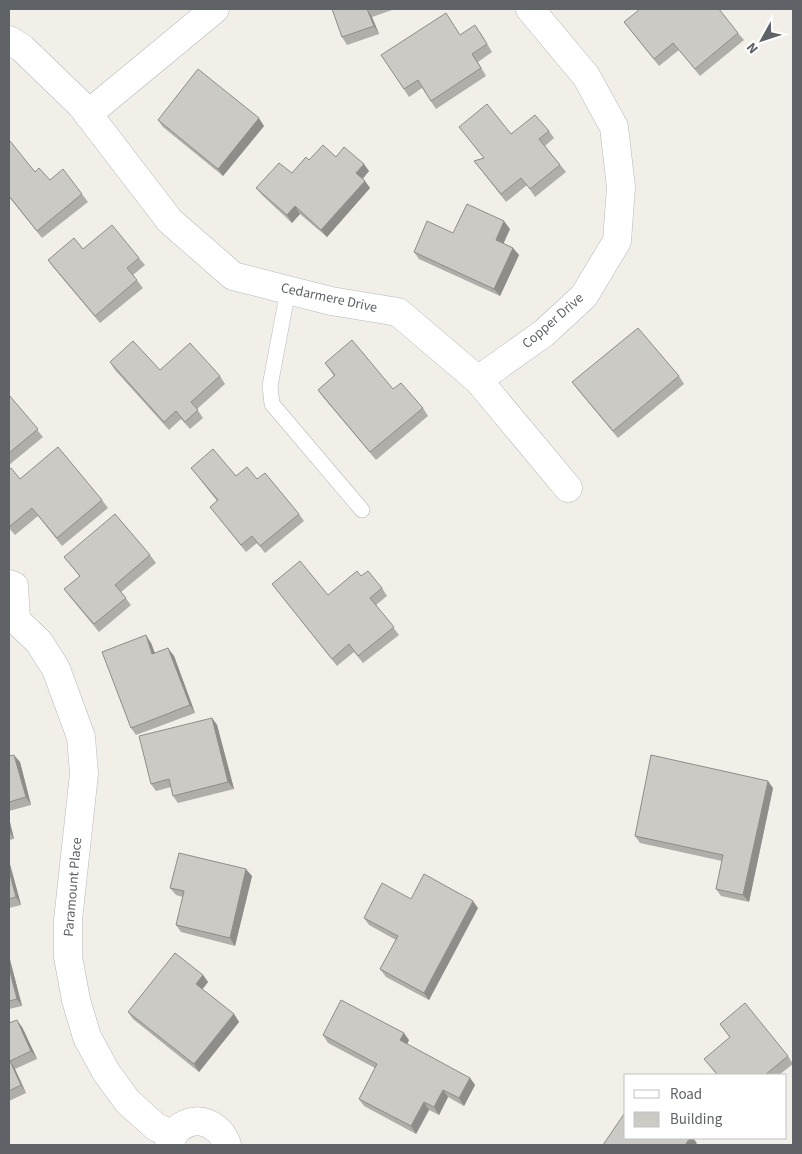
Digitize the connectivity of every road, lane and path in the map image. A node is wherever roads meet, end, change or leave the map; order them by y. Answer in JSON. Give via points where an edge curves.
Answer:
{"nodes":[{"id":1,"x":215,"y":9,"type":"edge"},
{"id":2,"x":530,"y":9,"type":"edge"},
{"id":3,"x":9,"y":40,"type":"edge"},
{"id":4,"x":88,"y":114,"type":"junction"},
{"id":5,"x":288,"y":290,"type":"junction"},
{"id":6,"x":478,"y":380,"type":"junction"},
{"id":7,"x":568,"y":488,"type":"dead end"},
{"id":8,"x":362,"y":510,"type":"dead end"},
{"id":9,"x":9,"y":584,"type":"edge"},
{"id":10,"x":12,"y":619,"type":"edge"},
{"id":11,"x":171,"y":1140,"type":"edge"},
{"id":12,"x":227,"y":1145,"type":"edge"}],
"edges":[{"from":1,"to":4,"type":"street"},
{"from":2,"to":6,"type":"street","name":"Copper Drive","via":[[586,76],[614,127],[621,187],[617,241],[584,296],[544,333]]},
{"from":3,"to":4,"type":"street","name":"Cedarmere Drive","via":[[22,48]]},
{"from":4,"to":5,"type":"street","name":"Cedarmere Drive","via":[[170,220],[233,276]]},
{"from":5,"to":6,"type":"street","name":"Cedarmere Drive","via":[[398,312]]},
{"from":5,"to":8,"type":"lane","via":[[270,386],[272,404]]},
{"from":6,"to":7,"type":"street","name":"Cedarmere Drive"},
{"from":9,"to":10,"type":"street","name":"Paramount Place","via":[[14,586]]},
{"from":10,"to":11,"type":"street","name":"Paramount Place","via":[[39,642],[56,669],[81,737],[84,774],[68,920],[68,957],[87,1037],[106,1072],[128,1102]]},
{"from":11,"to":12,"type":"street","name":"Paramount Place","via":[[179,1128],[198,1121],[217,1128]]}]}
